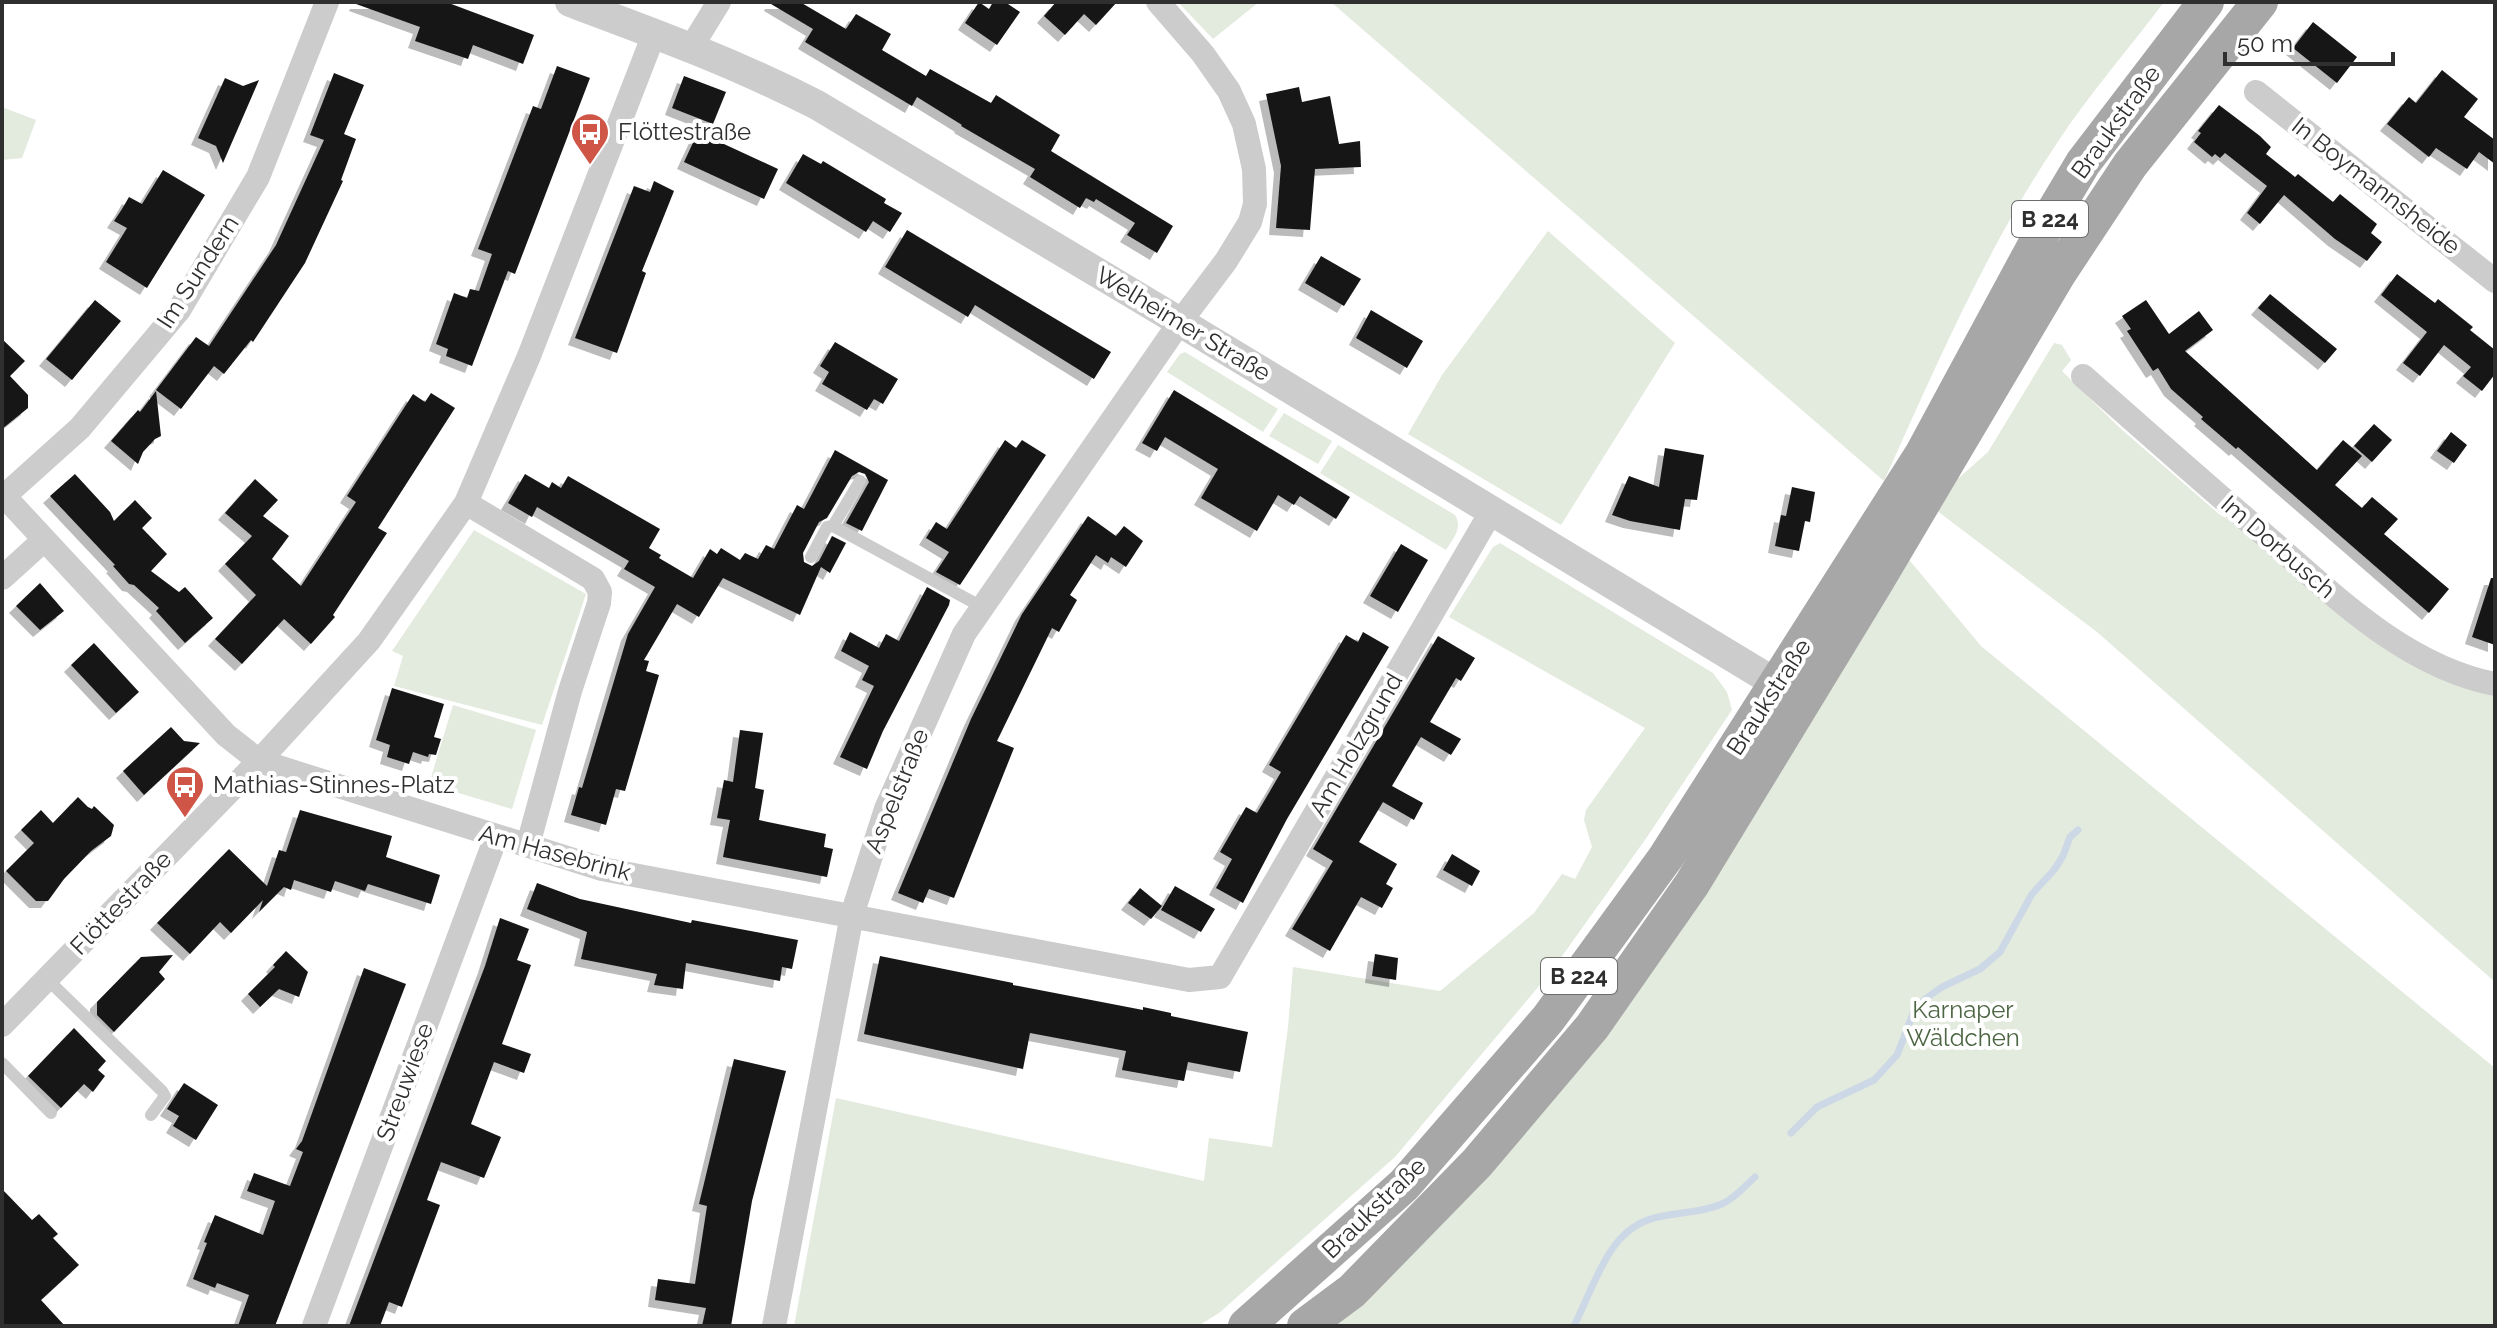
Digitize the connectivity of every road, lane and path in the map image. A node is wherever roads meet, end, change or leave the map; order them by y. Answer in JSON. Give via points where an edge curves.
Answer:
{"nodes":[{"id":1,"x":327,"y":2,"type":"edge"},
{"id":2,"x":570,"y":2,"type":"edge"},
{"id":3,"x":719,"y":2,"type":"edge"},
{"id":4,"x":1158,"y":2,"type":"edge"},
{"id":5,"x":2206,"y":2,"type":"edge"},
{"id":6,"x":2260,"y":2,"type":"edge"},
{"id":7,"x":654,"y":34,"type":"junction"},
{"id":8,"x":692,"y":46,"type":"junction"},
{"id":9,"x":2256,"y":92,"type":"dead end"},
{"id":10,"x":2495,"y":281,"type":"edge"},
{"id":11,"x":1180,"y":322,"type":"junction"},
{"id":12,"x":2083,"y":376,"type":"dead end"},
{"id":13,"x":860,"y":481,"type":"dead end"},
{"id":14,"x":3,"y":497,"type":"edge"},
{"id":15,"x":466,"y":503,"type":"junction"},
{"id":16,"x":1491,"y":512,"type":"junction"},
{"id":17,"x":833,"y":526,"type":"junction"},
{"id":18,"x":44,"y":540,"type":"junction"},
{"id":19,"x":811,"y":557,"type":"dead end"},
{"id":20,"x":2,"y":578,"type":"edge"},
{"id":21,"x":982,"y":607,"type":"junction"},
{"id":22,"x":1777,"y":684,"type":"junction"},
{"id":23,"x":2495,"y":684,"type":"edge"},
{"id":24,"x":259,"y":761,"type":"junction"},
{"id":25,"x":496,"y":837,"type":"junction"},
{"id":26,"x":528,"y":845,"type":"junction"},
{"id":27,"x":852,"y":915,"type":"junction"},
{"id":28,"x":1220,"y":977,"type":"joint"},
{"id":29,"x":47,"y":979,"type":"junction"},
{"id":30,"x":2,"y":1025,"type":"edge"},
{"id":31,"x":2,"y":1063,"type":"edge"},
{"id":32,"x":51,"y":1113,"type":"dead end"},
{"id":33,"x":151,"y":1115,"type":"dead end"},
{"id":34,"x":314,"y":1326,"type":"edge"},
{"id":35,"x":774,"y":1326,"type":"edge"},
{"id":36,"x":1246,"y":1326,"type":"edge"},
{"id":37,"x":1305,"y":1326,"type":"edge"}],
"edges":[{"from":1,"to":14,"type":"street","name":"Im Sundern","via":[[258,177],[179,310],[80,428]]},
{"from":2,"to":7,"type":"street","name":"Welheimer Straße"},
{"from":3,"to":8,"type":"street"},
{"from":4,"to":11,"type":"street","name":"Aspelstraße","via":[[1229,91],[1244,124],[1254,169],[1250,222]]},
{"from":5,"to":22,"type":"main road","name":"Braukstraße","number":"B 224","via":[[2083,163],[1922,455]]},
{"from":6,"to":37,"type":"main road","name":"Braukstraße","number":"B 224","via":[[2130,165],[2058,274],[1692,884],[1592,1027],[1477,1163],[1352,1291]]},
{"from":7,"to":8,"type":"street","name":"Welheimer Straße"},
{"from":7,"to":15,"type":"street","name":"Flöttestraße"},
{"from":8,"to":11,"type":"street","name":"Welheimer Straße","via":[[817,105]]},
{"from":9,"to":10,"type":"street","name":"In Boymannsheide"},
{"from":11,"to":16,"type":"street","name":"Welheimer Straße"},
{"from":11,"to":21,"type":"street","name":"Aspelstraße"},
{"from":12,"to":23,"type":"street","name":"Im Dorbusch","via":[[2366,622],[2419,655]]},
{"from":13,"to":17,"type":"lane"},
{"from":14,"to":18,"type":"street","name":"Am Hasebrink"},
{"from":15,"to":24,"type":"street","name":"Flöttestraße","via":[[369,641]]},
{"from":15,"to":26,"type":"street","via":[[593,579],[600,592]]},
{"from":16,"to":22,"type":"street","name":"Welheimer Straße"},
{"from":16,"to":28,"type":"street","name":"Am Holzgrund"},
{"from":17,"to":19,"type":"lane","via":[[827,527]]},
{"from":17,"to":21,"type":"lane"},
{"from":18,"to":20,"type":"street"},
{"from":18,"to":24,"type":"street","name":"Am Hasebrink","via":[[226,735]]},
{"from":21,"to":27,"type":"street","name":"Aspelstraße","via":[[964,634],[886,809]]},
{"from":22,"to":36,"type":"main road","name":"Braukstraße","number":"B 224","via":[[1666,857],[1548,1019],[1404,1185]]},
{"from":24,"to":25,"type":"street","name":"Am Hasebrink"},
{"from":24,"to":29,"type":"street","name":"Flöttestraße"},
{"from":25,"to":26,"type":"street","name":"Am Hasebrink"},
{"from":25,"to":34,"type":"street","name":"Streuwiese"},
{"from":26,"to":27,"type":"street","name":"Am Hasebrink","via":[[602,869]]},
{"from":27,"to":28,"type":"street","name":"Am Hasebrink","via":[[1189,980]]},
{"from":27,"to":35,"type":"street","name":"Aspelstraße"},
{"from":29,"to":30,"type":"street","name":"Flöttestraße"},
{"from":29,"to":33,"type":"lane","via":[[162,1091],[165,1096]]},
{"from":31,"to":32,"type":"lane"}]}
